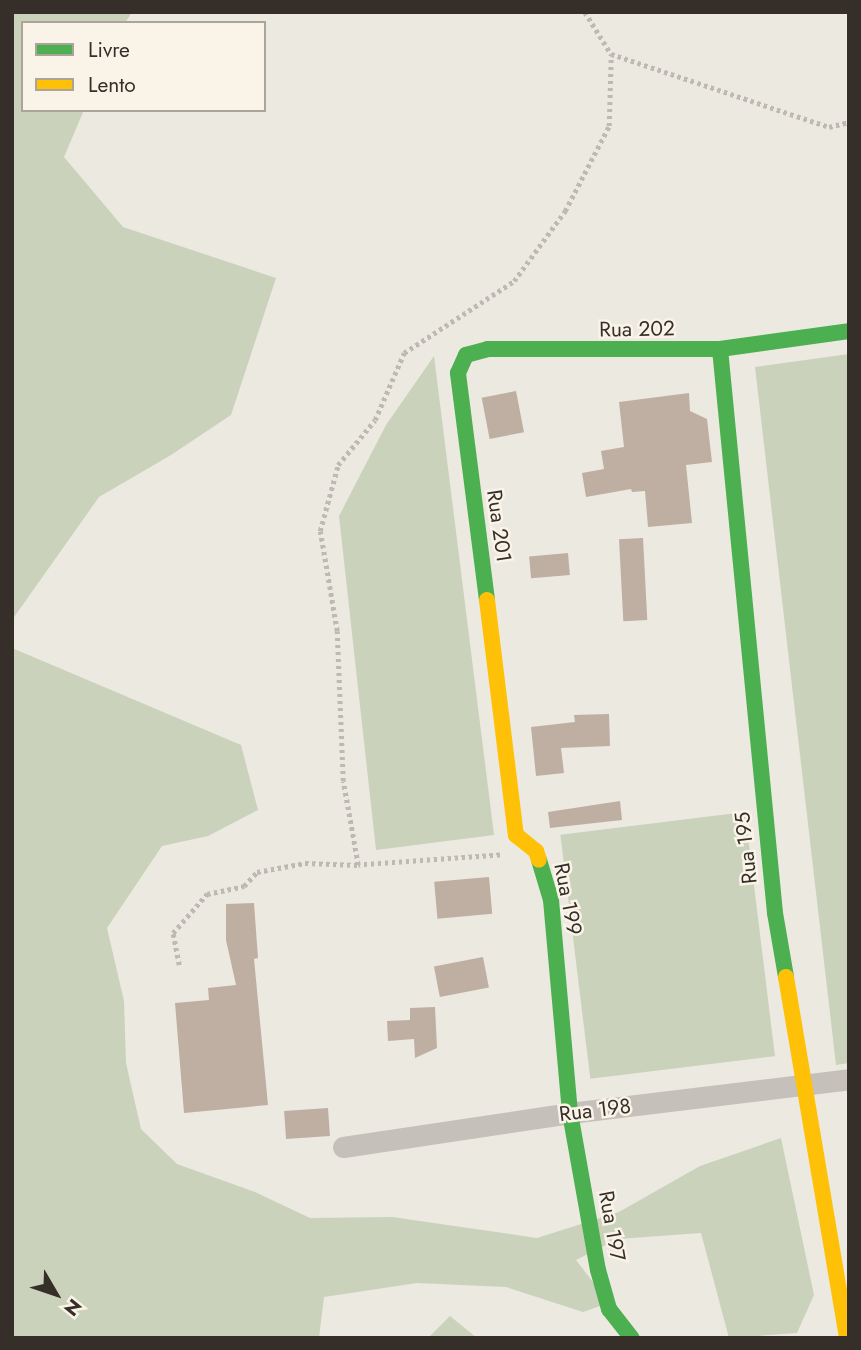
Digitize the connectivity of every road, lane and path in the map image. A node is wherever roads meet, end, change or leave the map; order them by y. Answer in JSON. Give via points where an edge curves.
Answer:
{"nodes":[{"id":1,"x":585,"y":12,"type":"edge"},
{"id":2,"x":849,"y":122,"type":"edge"},
{"id":3,"x":849,"y":331,"type":"edge"},
{"id":4,"x":720,"y":349,"type":"junction"},
{"id":5,"x":460,"y":395,"type":"joint"},
{"id":6,"x":337,"y":631,"type":"dead end"},
{"id":7,"x":494,"y":663,"type":"joint"},
{"id":8,"x":536,"y":850,"type":"junction"},
{"id":9,"x":358,"y":865,"type":"junction"},
{"id":10,"x":179,"y":965,"type":"dead end"},
{"id":11,"x":849,"y":1079,"type":"edge"},
{"id":12,"x":803,"y":1084,"type":"junction"},
{"id":13,"x":570,"y":1113,"type":"junction"},
{"id":14,"x":343,"y":1147,"type":"dead end"},
{"id":15,"x":632,"y":1338,"type":"edge"},
{"id":16,"x":847,"y":1338,"type":"edge"}],
"edges":[{"from":1,"to":2,"type":"path","via":[[611,54],[829,127]]},
{"from":3,"to":4,"type":"street","name":"Rua 202"},
{"from":4,"to":5,"type":"street","name":"Rua 202","via":[[488,349],[466,355],[458,373]]},
{"from":4,"to":12,"type":"street","name":"Rua 195","via":[[775,914]]},
{"from":5,"to":7,"type":"street","name":"Rua 201"},
{"from":6,"to":9,"type":"path","via":[[343,781]]},
{"from":7,"to":8,"type":"street","name":"Rua 199","via":[[516,835]]},
{"from":8,"to":9,"type":"path"},
{"from":8,"to":13,"type":"street","name":"Rua 199","via":[[551,900]]},
{"from":9,"to":10,"type":"path","via":[[305,863],[257,872],[244,886],[206,894],[173,933]]},
{"from":11,"to":12,"type":"street","name":"Rua 198"},
{"from":12,"to":13,"type":"street","name":"Rua 198"},
{"from":12,"to":16,"type":"street","name":"Rua 195"},
{"from":13,"to":14,"type":"street","name":"Rua 198"},
{"from":13,"to":15,"type":"street","name":"Rua 197","via":[[598,1270],[609,1309]]}]}
